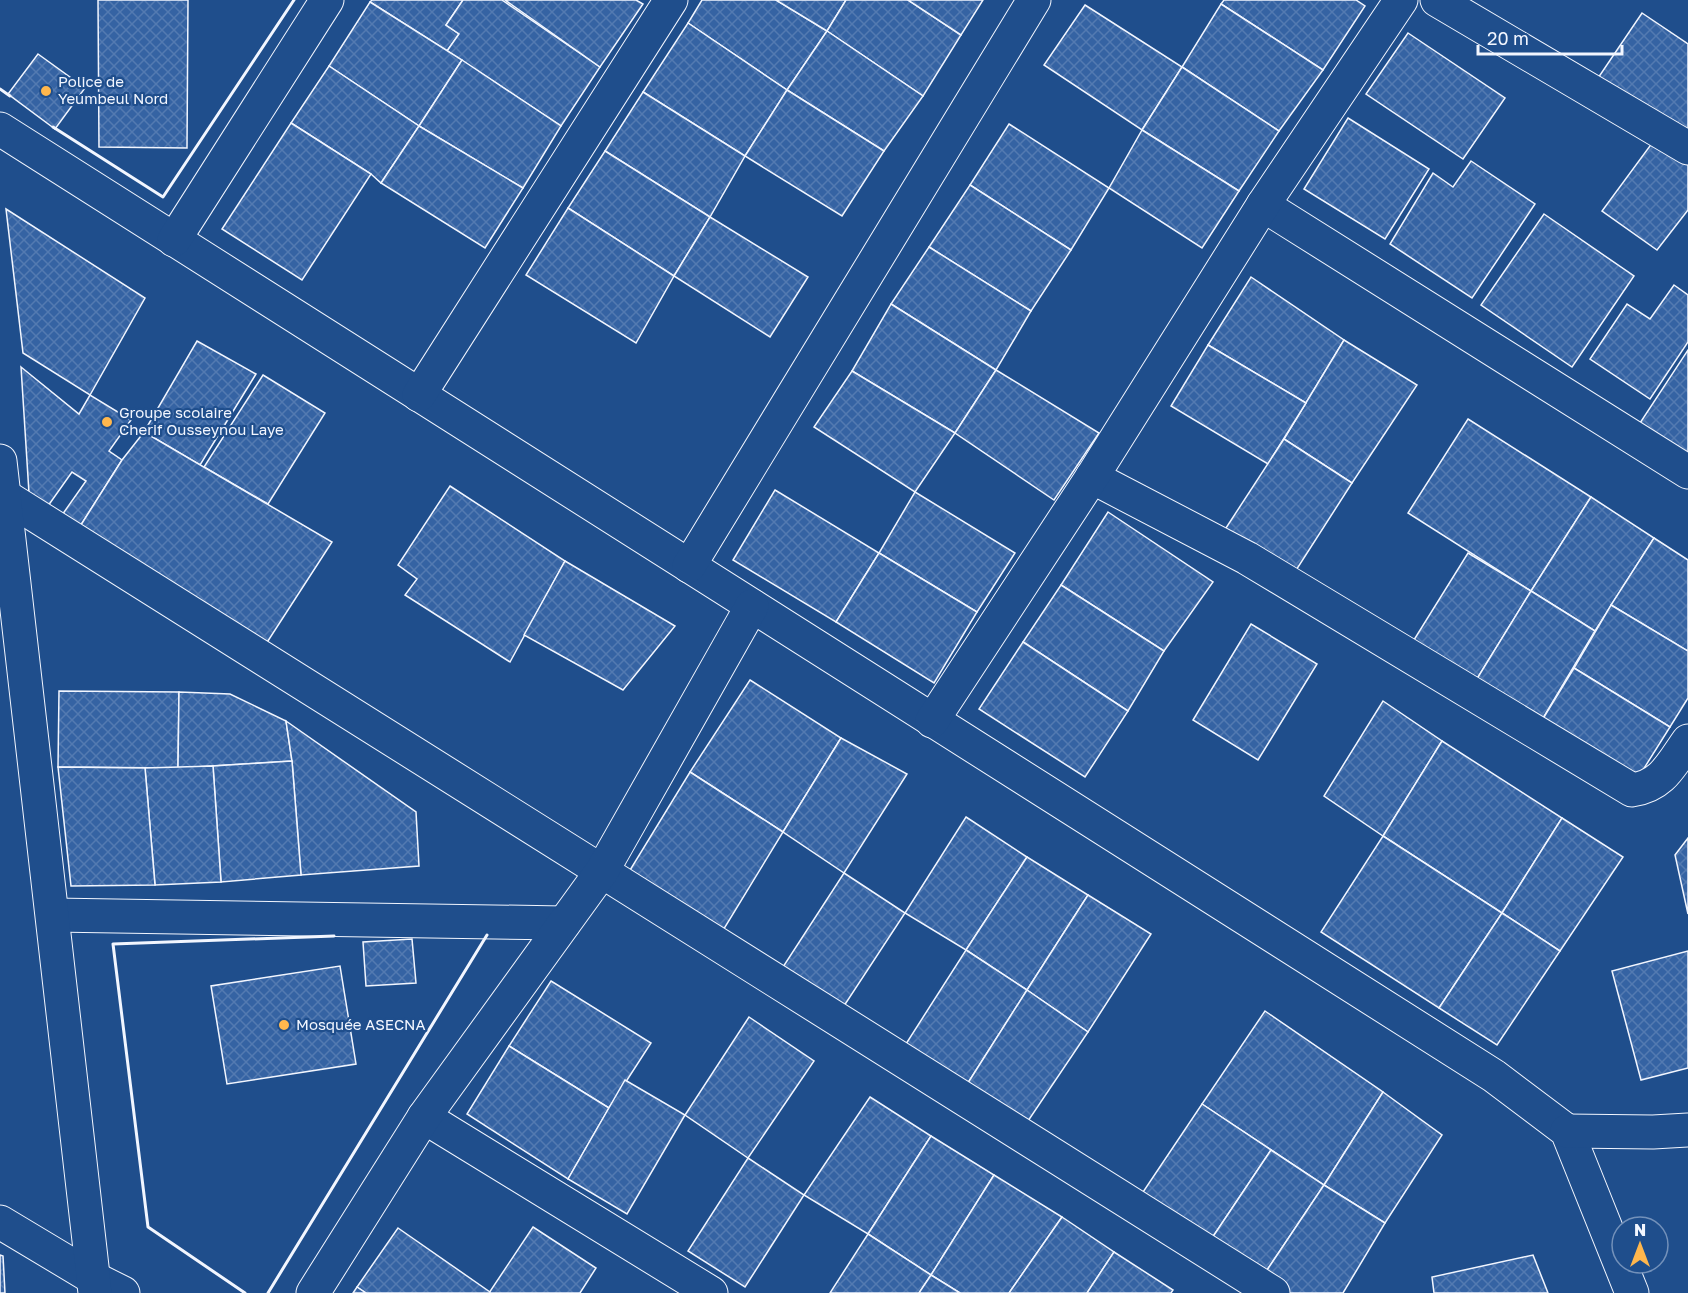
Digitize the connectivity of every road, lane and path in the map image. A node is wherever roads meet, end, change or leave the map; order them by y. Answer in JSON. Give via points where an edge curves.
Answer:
{"nodes":[{"id":1,"x":327,"y":0,"type":"edge"},
{"id":2,"x":671,"y":0,"type":"edge"},
{"id":3,"x":1034,"y":0,"type":"edge"},
{"id":4,"x":1401,"y":0,"type":"edge"},
{"id":5,"x":1437,"y":0,"type":"edge"},
{"id":6,"x":0,"y":129,"type":"edge"},
{"id":7,"x":1688,"y":148,"type":"edge"},
{"id":8,"x":1263,"y":205,"type":"junction"},
{"id":9,"x":174,"y":240,"type":"junction"},
{"id":10,"x":419,"y":395,"type":"junction"},
{"id":11,"x":0,"y":460,"type":"edge"},
{"id":12,"x":1688,"y":472,"type":"edge"},
{"id":13,"x":1092,"y":477,"type":"junction"},
{"id":14,"x":3,"y":495,"type":"junction"},
{"id":15,"x":689,"y":566,"type":"junction"},
{"id":16,"x":752,"y":606,"type":"junction"},
{"id":17,"x":933,"y":721,"type":"junction"},
{"id":18,"x":1688,"y":741,"type":"edge"},
{"id":19,"x":602,"y":871,"type":"junction"},
{"id":20,"x":53,"y":915,"type":"junction"},
{"id":21,"x":564,"y":923,"type":"junction"},
{"id":22,"x":424,"y":1117,"type":"junction"},
{"id":23,"x":1688,"y":1130,"type":"edge"},
{"id":24,"x":1567,"y":1131,"type":"junction"},
{"id":25,"x":0,"y":1222,"type":"edge"},
{"id":26,"x":104,"y":1288,"type":"edge"},
{"id":27,"x":313,"y":1293,"type":"edge"},
{"id":28,"x":711,"y":1293,"type":"edge"},
{"id":29,"x":1273,"y":1293,"type":"edge"},
{"id":30,"x":1632,"y":1293,"type":"edge"}],
"edges":[{"from":1,"to":9,"type":"street"},
{"from":2,"to":10,"type":"street"},
{"from":3,"to":15,"type":"street"},
{"from":4,"to":8,"type":"street"},
{"from":5,"to":7,"type":"street"},
{"from":6,"to":9,"type":"street"},
{"from":8,"to":12,"type":"street"},
{"from":8,"to":13,"type":"street"},
{"from":9,"to":10,"type":"street"},
{"from":10,"to":15,"type":"street"},
{"from":11,"to":14,"type":"street"},
{"from":13,"to":17,"type":"street"},
{"from":13,"to":18,"type":"street","via":[[1247,558],[1632,790],[1661,779]]},
{"from":14,"to":19,"type":"street"},
{"from":14,"to":20,"type":"street"},
{"from":15,"to":16,"type":"street"},
{"from":16,"to":17,"type":"street"},
{"from":16,"to":19,"type":"street"},
{"from":17,"to":24,"type":"street","via":[[1494,1076]]},
{"from":19,"to":21,"type":"street"},
{"from":19,"to":29,"type":"street"},
{"from":20,"to":21,"type":"street"},
{"from":20,"to":26,"type":"street"},
{"from":21,"to":22,"type":"street"},
{"from":22,"to":27,"type":"street"},
{"from":22,"to":28,"type":"street"},
{"from":23,"to":24,"type":"street"},
{"from":24,"to":30,"type":"street"},
{"from":25,"to":26,"type":"street"}]}
